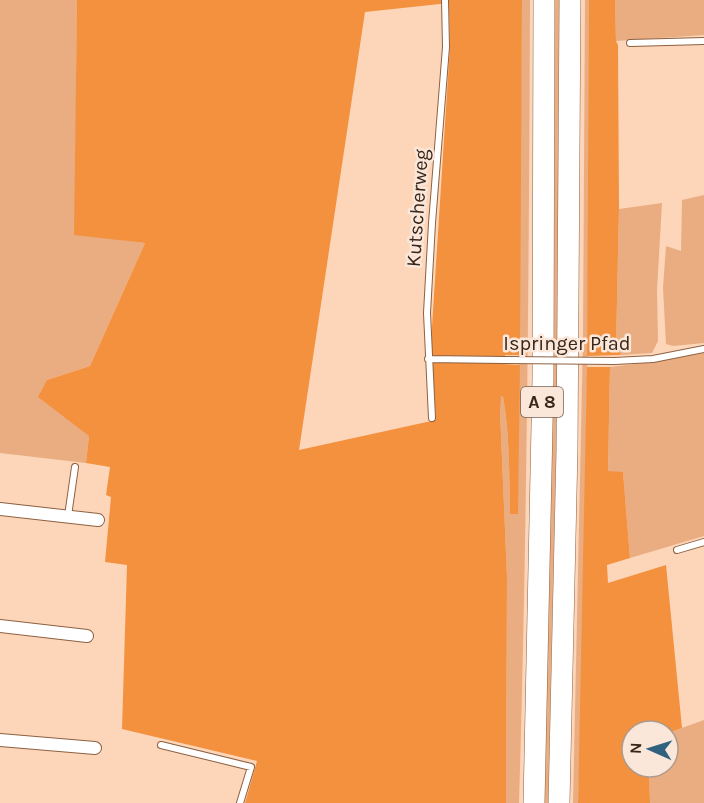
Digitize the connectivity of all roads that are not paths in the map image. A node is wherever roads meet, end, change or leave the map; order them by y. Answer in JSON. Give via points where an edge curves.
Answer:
{"nodes":[{"id":1,"x":445,"y":0,"type":"edge"},
{"id":2,"x":544,"y":0,"type":"edge"},
{"id":3,"x":570,"y":0,"type":"edge"},
{"id":4,"x":704,"y":41,"type":"edge"},
{"id":5,"x":630,"y":43,"type":"dead end"},
{"id":6,"x":704,"y":349,"type":"edge"},
{"id":7,"x":428,"y":359,"type":"junction"},
{"id":8,"x":432,"y":418,"type":"dead end"},
{"id":9,"x":75,"y":467,"type":"dead end"},
{"id":10,"x":0,"y":509,"type":"edge"},
{"id":11,"x":68,"y":517,"type":"junction"},
{"id":12,"x":98,"y":520,"type":"dead end"},
{"id":13,"x":704,"y":542,"type":"edge"},
{"id":14,"x":677,"y":550,"type":"dead end"},
{"id":15,"x":0,"y":626,"type":"edge"},
{"id":16,"x":87,"y":636,"type":"dead end"},
{"id":17,"x":0,"y":740,"type":"edge"},
{"id":18,"x":161,"y":745,"type":"dead end"},
{"id":19,"x":96,"y":748,"type":"dead end"},
{"id":20,"x":240,"y":803,"type":"edge"},
{"id":21,"x":534,"y":803,"type":"edge"},
{"id":22,"x":559,"y":803,"type":"edge"}],
"edges":[{"from":1,"to":7,"type":"lane","name":"Kutscherweg","via":[[446,47],[426,330]]},
{"from":2,"to":21,"type":"highway","number":"A 8","via":[[543,390]]},
{"from":3,"to":22,"type":"highway","number":"A 8","via":[[567,449]]},
{"from":4,"to":5,"type":"lane"},
{"from":6,"to":7,"type":"lane","name":"Ispringer Pfad","bridge":true,"via":[[615,362]]},
{"from":7,"to":8,"type":"lane","name":"Kutscherweg"},
{"from":9,"to":11,"type":"lane"},
{"from":10,"to":11,"type":"street"},
{"from":11,"to":12,"type":"street"},
{"from":13,"to":14,"type":"lane"},
{"from":15,"to":16,"type":"street"},
{"from":17,"to":19,"type":"street"},
{"from":18,"to":20,"type":"lane","via":[[251,767]]}]}
